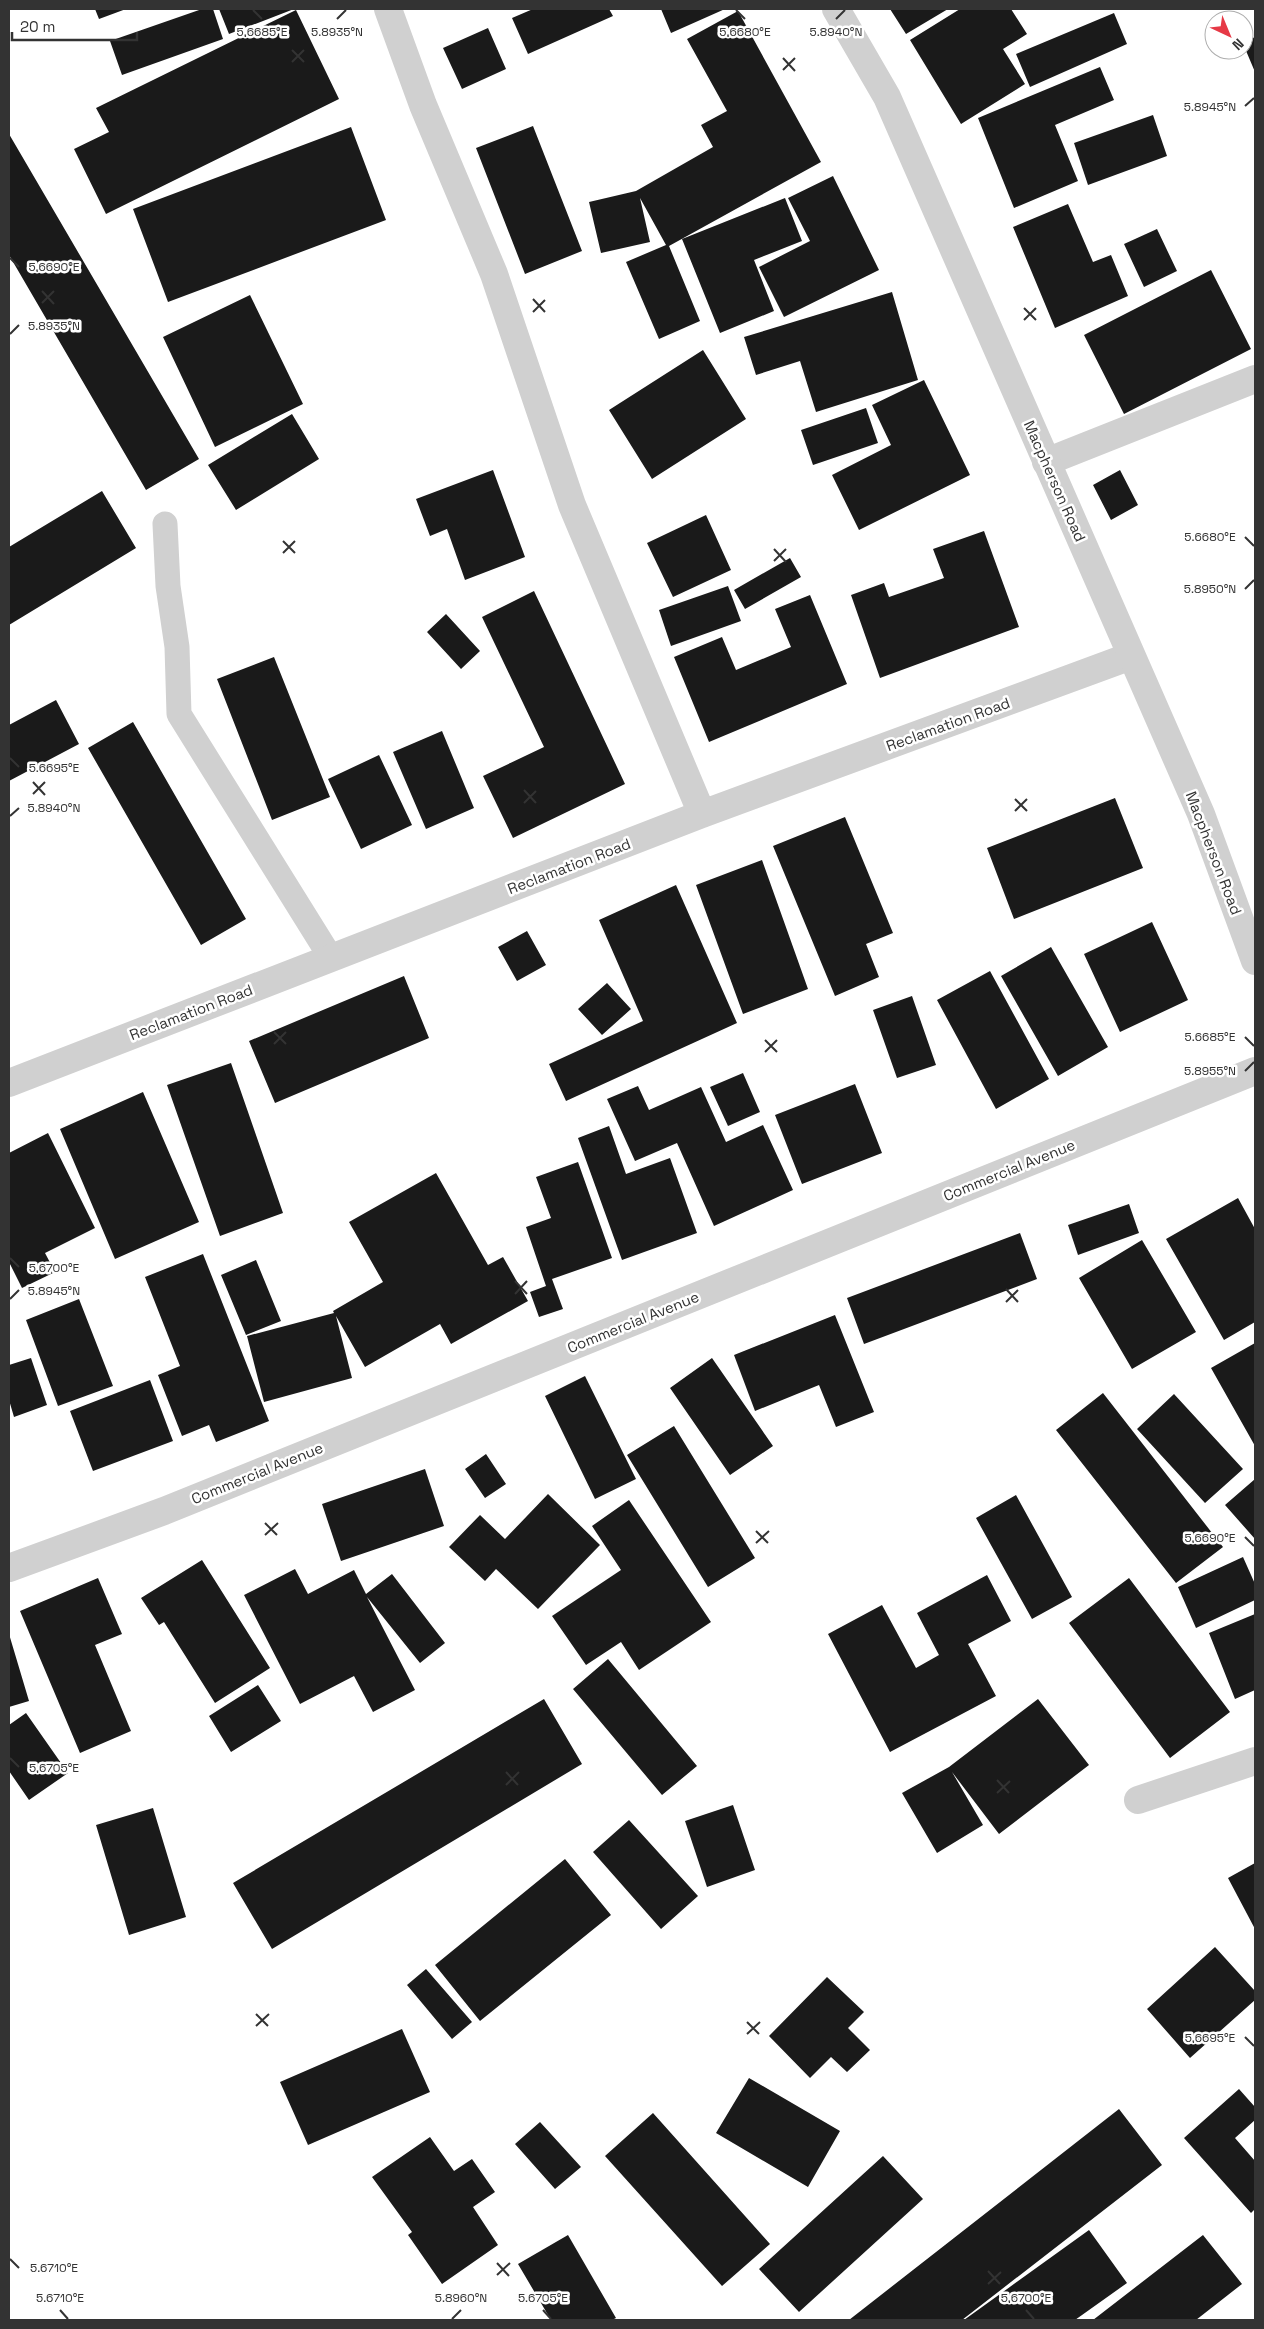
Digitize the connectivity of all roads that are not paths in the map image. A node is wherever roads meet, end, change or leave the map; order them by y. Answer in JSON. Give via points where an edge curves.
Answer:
{"nodes":[{"id":1,"x":388,"y":9,"type":"edge"},
{"id":2,"x":836,"y":9,"type":"edge"},
{"id":3,"x":1255,"y":379,"type":"edge"},
{"id":4,"x":1046,"y":462,"type":"junction"},
{"id":5,"x":165,"y":524,"type":"dead end"},
{"id":6,"x":1131,"y":656,"type":"junction"},
{"id":7,"x":702,"y":814,"type":"junction"},
{"id":8,"x":331,"y":958,"type":"junction"},
{"id":9,"x":1255,"y":962,"type":"edge"},
{"id":10,"x":1255,"y":1071,"type":"edge"},
{"id":11,"x":9,"y":1083,"type":"edge"},
{"id":12,"x":9,"y":1568,"type":"edge"},
{"id":13,"x":1255,"y":1761,"type":"edge"},
{"id":14,"x":1138,"y":1800,"type":"dead end"}],
"edges":[{"from":1,"to":7,"type":"street","via":[[423,105],[494,274],[572,505]]},
{"from":2,"to":4,"type":"street","name":"Macpherson Road","via":[[887,97]]},
{"from":3,"to":4,"type":"street"},
{"from":4,"to":6,"type":"street","name":"Macpherson Road"},
{"from":5,"to":8,"type":"lane","via":[[168,586],[177,647],[179,714]]},
{"from":6,"to":7,"type":"street","name":"Reclamation Road"},
{"from":6,"to":9,"type":"street","name":"Macpherson Road","via":[[1201,814]]},
{"from":7,"to":8,"type":"street","name":"Reclamation Road"},
{"from":8,"to":11,"type":"street","name":"Reclamation Road"},
{"from":10,"to":12,"type":"street","name":"Commercial Avenue","via":[[164,1511]]},
{"from":13,"to":14,"type":"street"}]}
